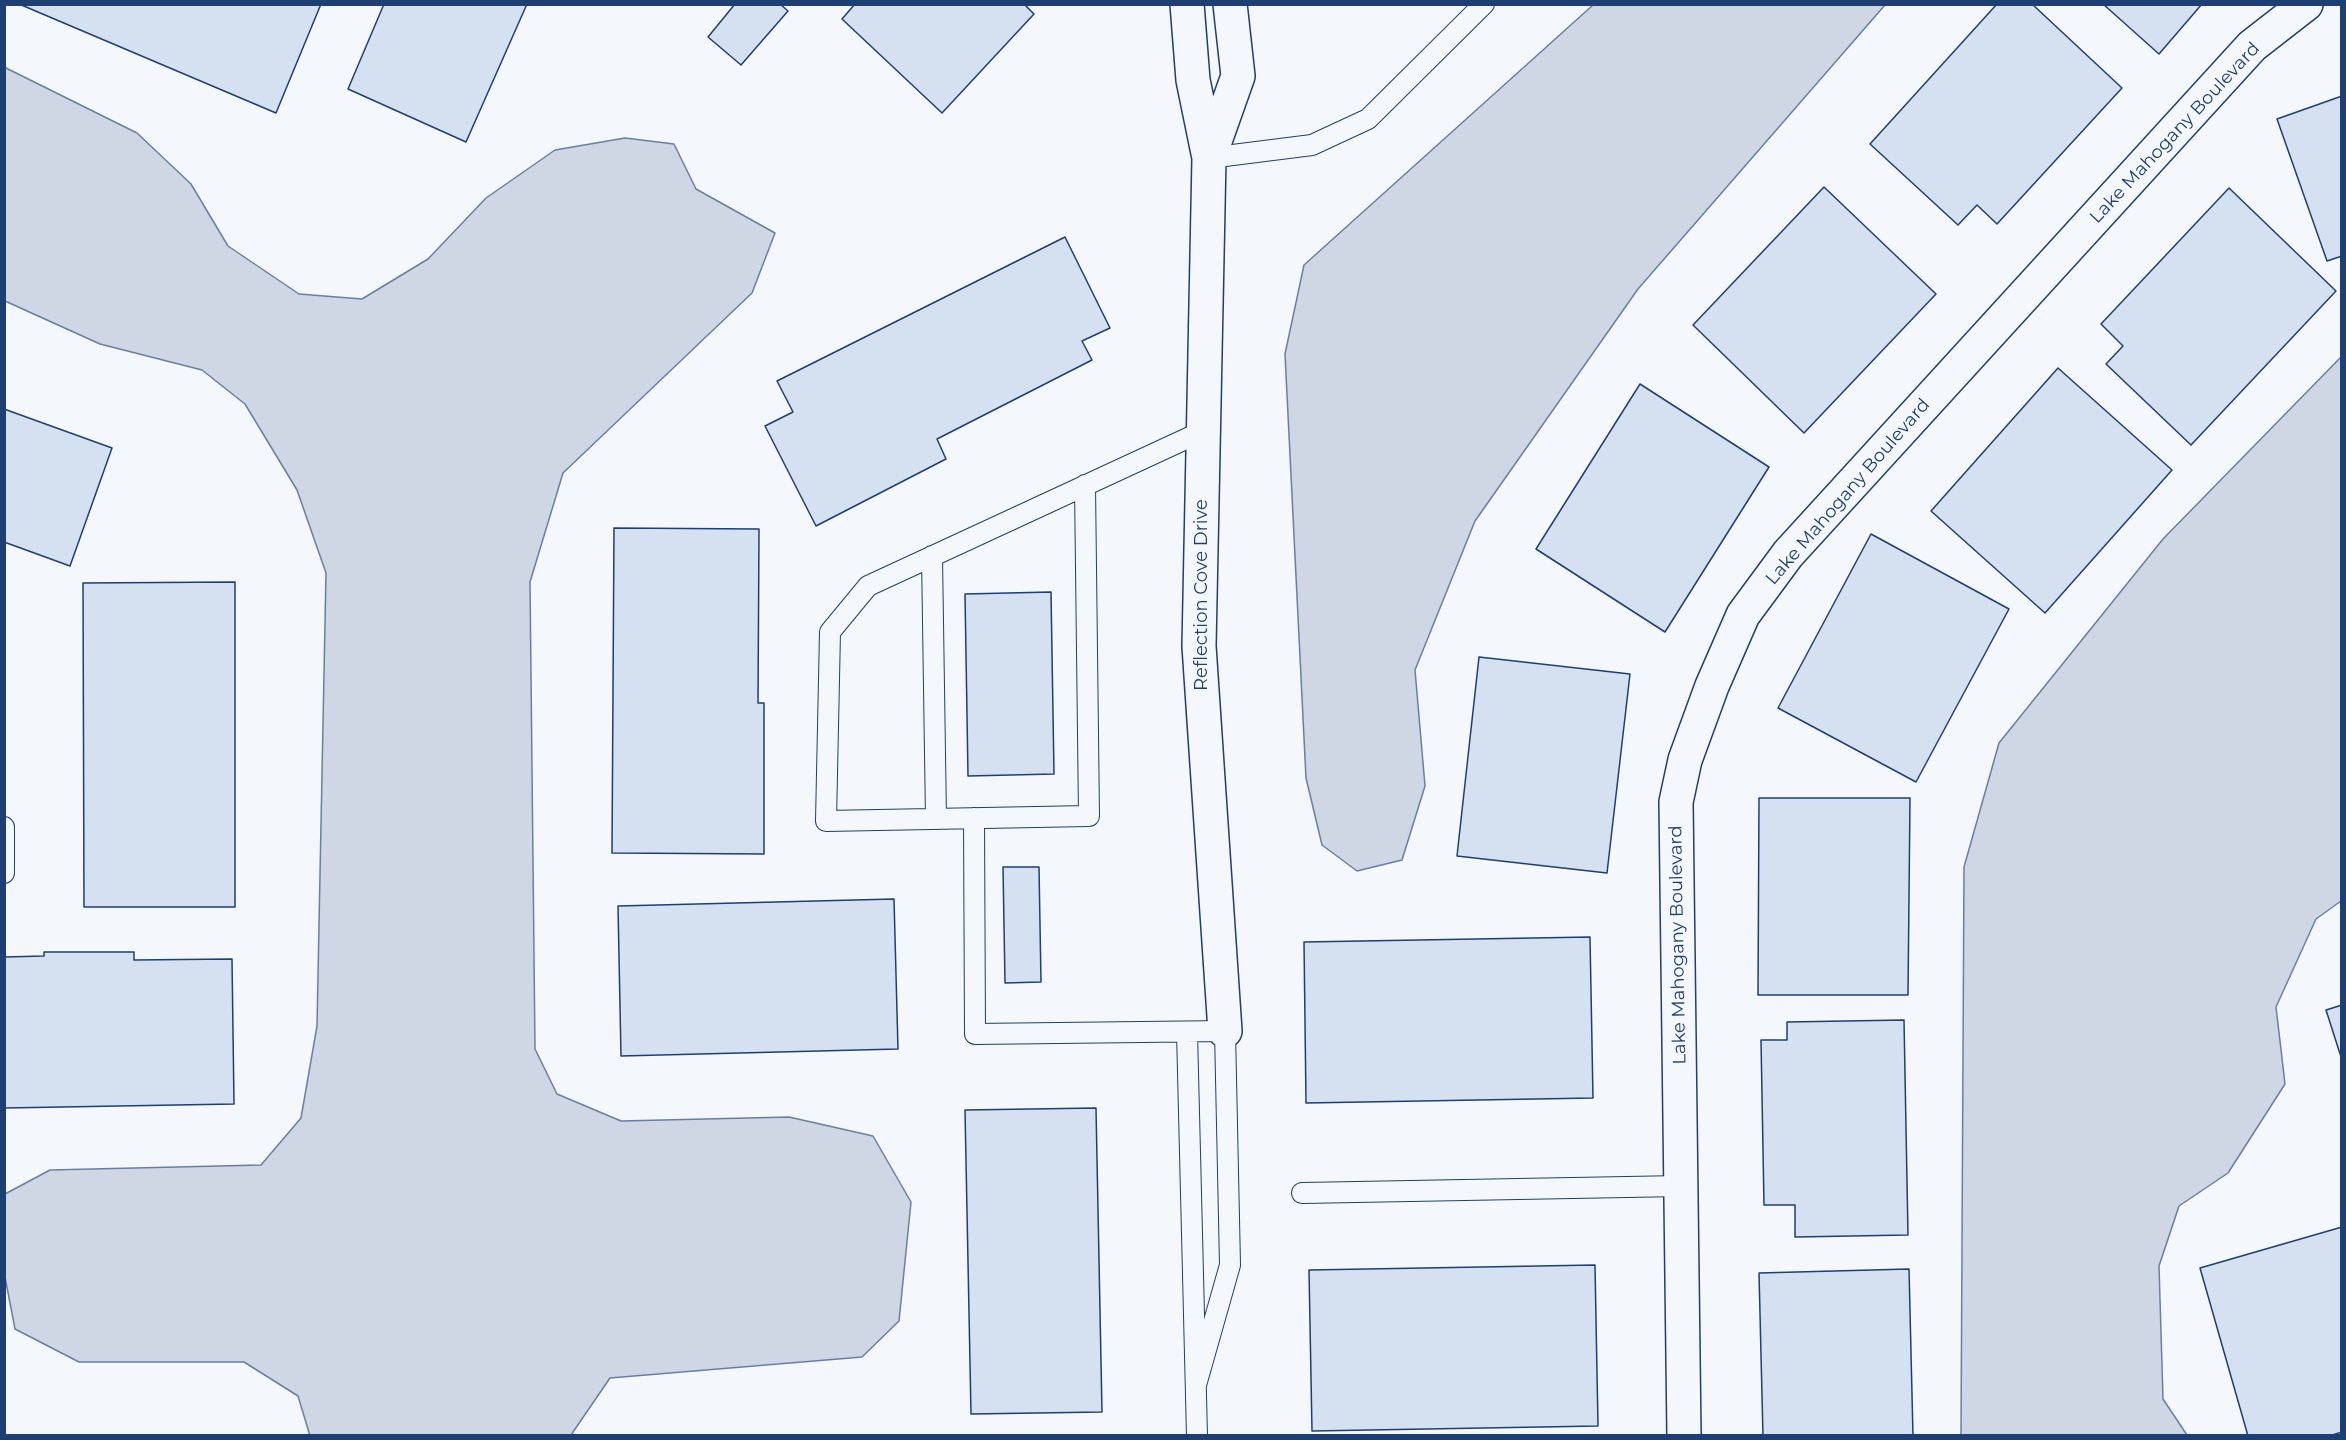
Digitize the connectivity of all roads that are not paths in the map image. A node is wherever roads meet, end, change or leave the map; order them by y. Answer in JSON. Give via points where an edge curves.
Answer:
{"nodes":[{"id":1,"x":1187,"y":4,"type":"edge"},
{"id":2,"x":1230,"y":4,"type":"edge"},
{"id":3,"x":1485,"y":4,"type":"edge"},
{"id":4,"x":2306,"y":4,"type":"edge"},
{"id":5,"x":1209,"y":158,"type":"junction"},
{"id":6,"x":1203,"y":431,"type":"junction"},
{"id":7,"x":1085,"y":485,"type":"junction"},
{"id":8,"x":932,"y":556,"type":"junction"},
{"id":9,"x":974,"y":818,"type":"junction"},
{"id":10,"x":936,"y":819,"type":"junction"},
{"id":11,"x":4,"y":826,"type":"edge"},
{"id":12,"x":4,"y":873,"type":"edge"},
{"id":13,"x":1225,"y":1031,"type":"junction"},
{"id":14,"x":1188,"y":1032,"type":"junction"},
{"id":15,"x":1681,"y":1186,"type":"junction"},
{"id":16,"x":1302,"y":1193,"type":"dead end"},
{"id":17,"x":1196,"y":1385,"type":"junction"},
{"id":18,"x":1197,"y":1436,"type":"edge"},
{"id":19,"x":1684,"y":1436,"type":"edge"}],
"edges":[{"from":1,"to":5,"type":"street","name":"Reflection Cove Drive","via":[[1193,80]]},
{"from":2,"to":5,"type":"street","name":"Reflection Cove Drive","via":[[1238,76]]},
{"from":3,"to":5,"type":"lane","via":[[1368,119],[1312,145]]},
{"from":4,"to":15,"type":"street","name":"Lake Mahogany Boulevard","via":[[2252,46],[1788,554],[1743,615],[1685,760],[1676,802]]},
{"from":5,"to":6,"type":"street","name":"Reflection Cove Drive"},
{"from":6,"to":7,"type":"lane"},
{"from":6,"to":13,"type":"street","name":"Reflection Cove Drive","via":[[1199,646]]},
{"from":7,"to":8,"type":"lane"},
{"from":7,"to":9,"type":"lane","via":[[1089,816]]},
{"from":8,"to":10,"type":"lane"},
{"from":8,"to":10,"type":"lane","via":[[868,586],[830,632],[826,821]]},
{"from":9,"to":10,"type":"lane"},
{"from":9,"to":14,"type":"lane","via":[[975,1035]]},
{"from":11,"to":12,"type":"lane"},
{"from":13,"to":14,"type":"lane"},
{"from":13,"to":17,"type":"lane","via":[[1230,1265]]},
{"from":14,"to":17,"type":"lane"},
{"from":15,"to":16,"type":"lane"},
{"from":15,"to":19,"type":"street","name":"Lake Mahogany Boulevard"},
{"from":17,"to":18,"type":"lane"}]}
